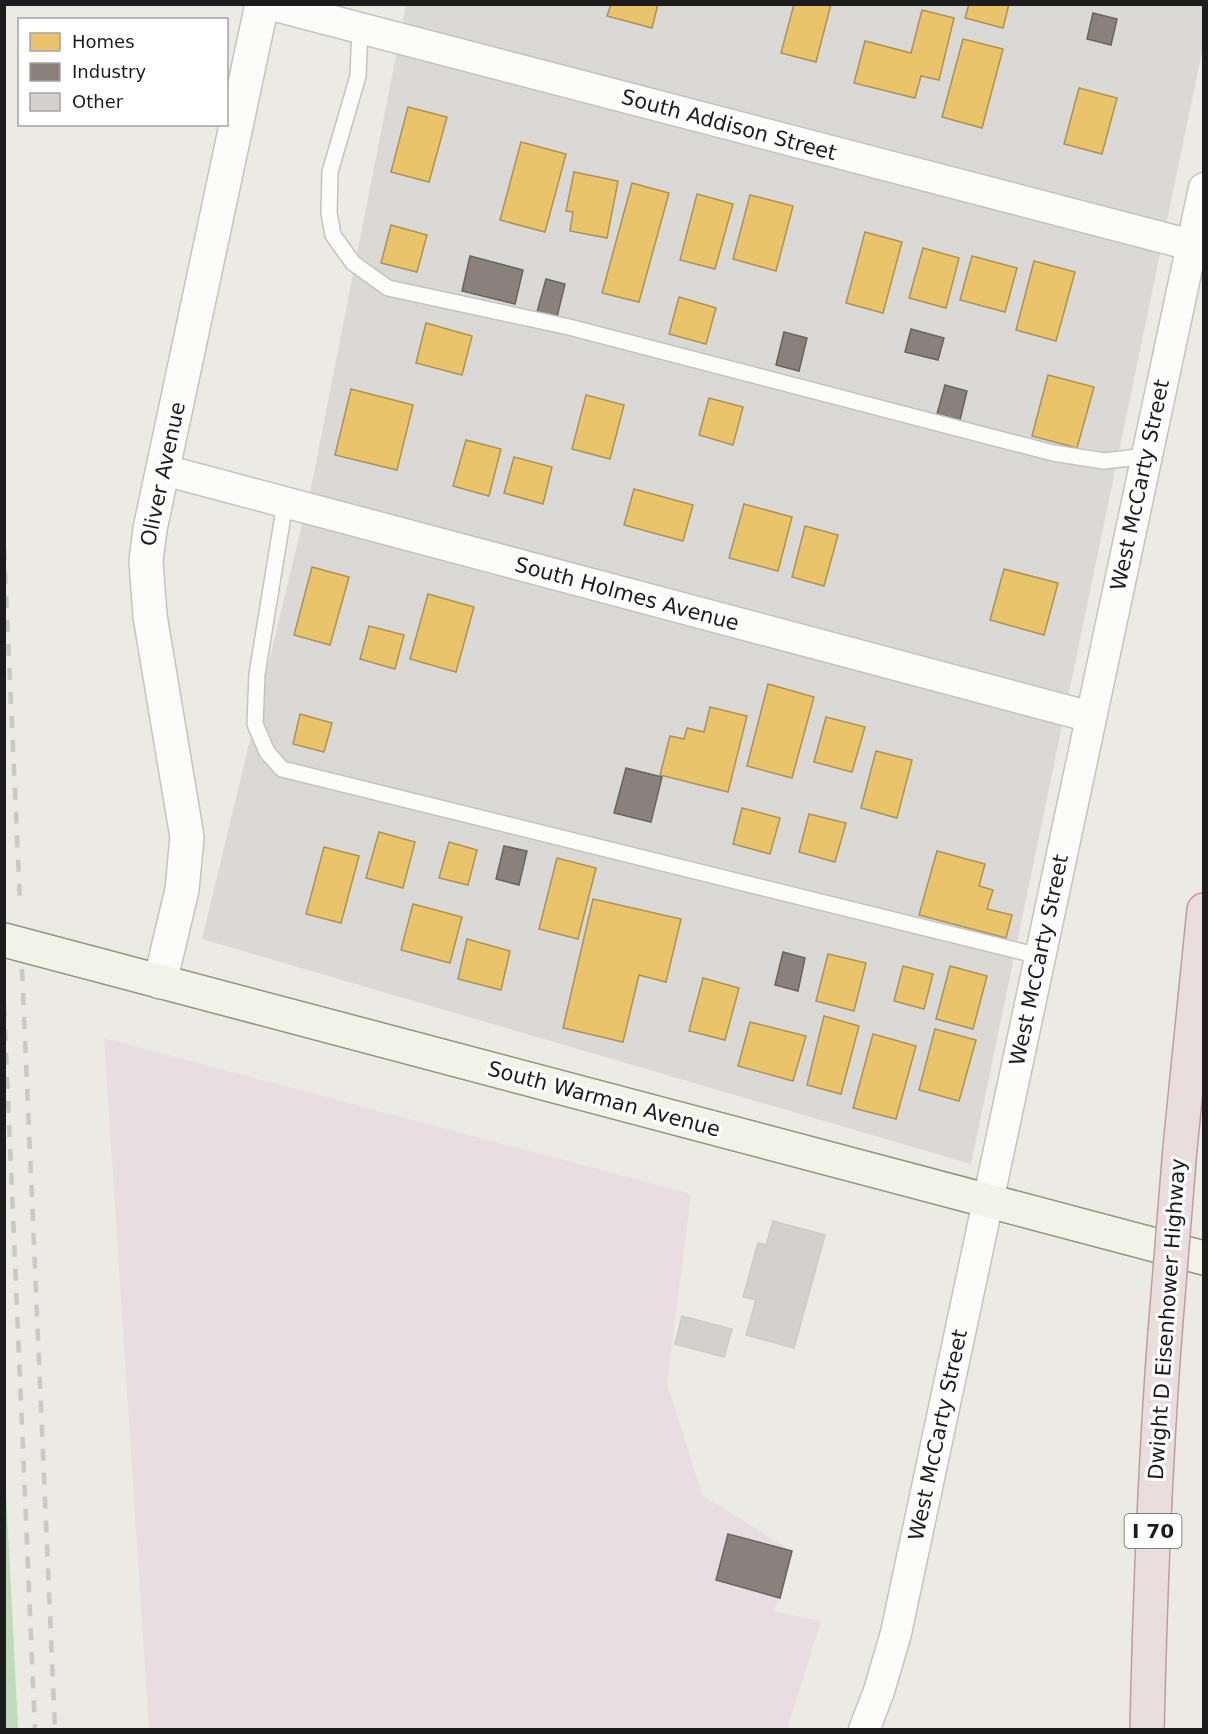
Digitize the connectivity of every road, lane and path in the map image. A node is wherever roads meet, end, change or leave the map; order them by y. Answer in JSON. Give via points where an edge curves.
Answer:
{"nodes":[{"id":1,"x":262,"y":4,"type":"edge"},
{"id":2,"x":267,"y":4,"type":"edge"},
{"id":3,"x":360,"y":29,"type":"junction"},
{"id":4,"x":1203,"y":188,"type":"edge"},
{"id":5,"x":1191,"y":245,"type":"junction"},
{"id":6,"x":1146,"y":456,"type":"junction"},
{"id":7,"x":164,"y":470,"type":"junction"},
{"id":8,"x":285,"y":502,"type":"junction"},
{"id":9,"x":1091,"y":717,"type":"junction"},
{"id":10,"x":1203,"y":910,"type":"edge"},
{"id":11,"x":4,"y":940,"type":"edge"},
{"id":12,"x":1039,"y":956,"type":"junction"},
{"id":13,"x":160,"y":982,"type":"junction"},
{"id":14,"x":987,"y":1200,"type":"junction"},
{"id":15,"x":1203,"y":1258,"type":"edge"},
{"id":16,"x":864,"y":1730,"type":"edge"},
{"id":17,"x":1148,"y":1730,"type":"edge"}],
"edges":[{"from":1,"to":7,"type":"street","name":"Oliver Avenue"},
{"from":2,"to":3,"type":"street","name":"South Addison Street"},
{"from":3,"to":5,"type":"street","name":"South Addison Street"},
{"from":3,"to":6,"type":"lane","via":[[358,76],[330,172],[329,213],[333,235],[353,263],[388,288],[569,327],[1053,453],[1104,461]]},
{"from":4,"to":5,"type":"street","name":"West McCarty Street"},
{"from":5,"to":6,"type":"street","name":"West McCarty Street"},
{"from":6,"to":9,"type":"street","name":"West McCarty Street"},
{"from":7,"to":8,"type":"street","name":"South Holmes Avenue"},
{"from":7,"to":13,"type":"street","name":"Oliver Avenue","via":[[150,529],[147,583],[187,843],[182,890]]},
{"from":8,"to":9,"type":"street","name":"South Holmes Avenue"},
{"from":8,"to":12,"type":"lane","via":[[257,674],[255,724],[267,752],[282,769]]},
{"from":9,"to":12,"type":"street","name":"West McCarty Street"},
{"from":10,"to":17,"type":"highway","name":"Dwight D Eisenhower Highway","number":"I 70","bridge":true,"via":[[1165,1333],[1151,1562]]},
{"from":11,"to":13,"type":"main road","name":"South Warman Avenue"},
{"from":12,"to":14,"type":"street","name":"West McCarty Street"},
{"from":13,"to":14,"type":"main road","name":"South Warman Avenue"},
{"from":14,"to":15,"type":"main road","name":"South Warman Avenue"},
{"from":14,"to":16,"type":"street","name":"West McCarty Street","via":[[896,1633]]}]}
